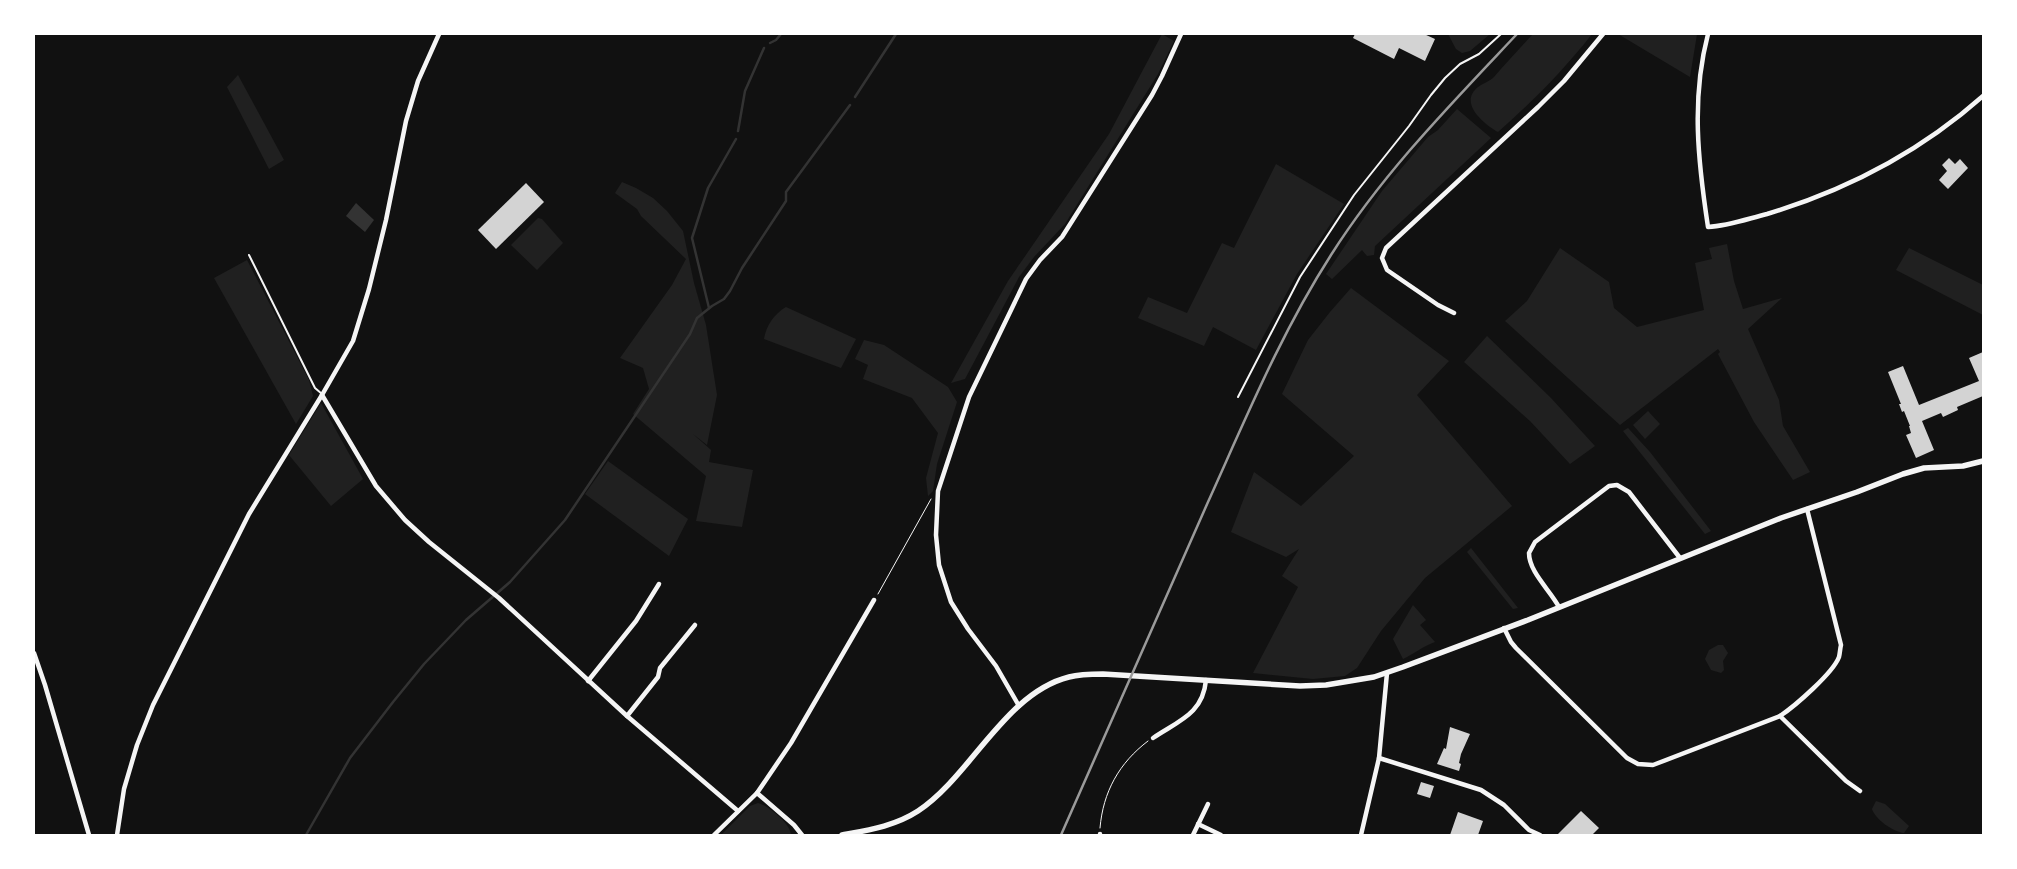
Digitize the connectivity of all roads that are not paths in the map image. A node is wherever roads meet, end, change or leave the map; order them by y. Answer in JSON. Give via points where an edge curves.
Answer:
{"nodes":[{"id":1,"x":439,"y":34,"type":"edge"},
{"id":2,"x":1181,"y":34,"type":"edge"},
{"id":3,"x":1502,"y":34,"type":"edge"},
{"id":4,"x":1603,"y":34,"type":"edge"},
{"id":5,"x":1708,"y":34,"type":"edge"},
{"id":6,"x":1983,"y":96,"type":"edge"},
{"id":7,"x":248,"y":255,"type":"dead end"},
{"id":8,"x":1454,"y":313,"type":"dead end"},
{"id":9,"x":322,"y":395,"type":"junction"},
{"id":10,"x":1238,"y":397,"type":"dead end"},
{"id":11,"x":1983,"y":461,"type":"edge"},
{"id":12,"x":1807,"y":509,"type":"junction"},
{"id":13,"x":1680,"y":558,"type":"junction"},
{"id":14,"x":658,"y":584,"type":"dead end"},
{"id":15,"x":874,"y":600,"type":"road end"},
{"id":16,"x":1558,"y":607,"type":"junction"},
{"id":17,"x":695,"y":625,"type":"dead end"},
{"id":18,"x":1504,"y":628,"type":"junction"},
{"id":19,"x":34,"y":653,"type":"edge"},
{"id":20,"x":1387,"y":673,"type":"junction"},
{"id":21,"x":1206,"y":680,"type":"junction"},
{"id":22,"x":588,"y":681,"type":"junction"},
{"id":23,"x":1019,"y":706,"type":"junction"},
{"id":24,"x":627,"y":716,"type":"junction"},
{"id":25,"x":1780,"y":716,"type":"junction"},
{"id":26,"x":1153,"y":738,"type":"road end"},
{"id":27,"x":1379,"y":758,"type":"junction"},
{"id":28,"x":1860,"y":791,"type":"dead end"},
{"id":29,"x":757,"y":793,"type":"junction"},
{"id":30,"x":1208,"y":804,"type":"dead end"},
{"id":31,"x":738,"y":811,"type":"junction"},
{"id":32,"x":1198,"y":824,"type":"junction"},
{"id":33,"x":89,"y":835,"type":"edge"},
{"id":34,"x":117,"y":835,"type":"edge"},
{"id":35,"x":714,"y":835,"type":"edge"},
{"id":36,"x":802,"y":835,"type":"edge"},
{"id":37,"x":842,"y":835,"type":"edge"},
{"id":38,"x":1193,"y":835,"type":"edge"},
{"id":39,"x":1221,"y":835,"type":"edge"},
{"id":40,"x":1361,"y":835,"type":"edge"},
{"id":41,"x":1540,"y":835,"type":"edge"}],
"edges":[{"from":1,"to":9,"type":"street","via":[[418,81],[406,122],[386,220],[357,328],[346,356]]},
{"from":2,"to":23,"type":"street","via":[[1152,95],[1062,238],[1026,279],[969,397],[938,491],[936,535],[939,565],[951,602],[996,666]]},
{"from":3,"to":10,"type":"lane","via":[[1446,78],[1354,195],[1300,277]]},
{"from":4,"to":8,"type":"street","via":[[1544,101],[1386,248],[1382,258],[1387,270],[1438,306]]},
{"from":5,"to":6,"type":"street","via":[[1697,104],[1700,175],[1708,227],[1791,207],[1862,178],[1929,138]]},
{"from":7,"to":9,"type":"lane","via":[[315,388]]},
{"from":9,"to":22,"type":"street","via":[[386,500]]},
{"from":9,"to":34,"type":"street","via":[[248,514],[152,706],[124,789]]},
{"from":11,"to":12,"type":"street","via":[[1963,466],[1920,468]]},
{"from":12,"to":13,"type":"street"},
{"from":12,"to":25,"type":"street","via":[[1841,645],[1834,666],[1795,706]]},
{"from":13,"to":16,"type":"street"},
{"from":13,"to":16,"type":"street","via":[[1629,492],[1609,486],[1535,542],[1528,553],[1532,568]]},
{"from":14,"to":22,"type":"street","via":[[636,621]]},
{"from":15,"to":29,"type":"street","via":[[791,743]]},
{"from":16,"to":18,"type":"street"},
{"from":17,"to":24,"type":"street"},
{"from":18,"to":20,"type":"street"},
{"from":18,"to":25,"type":"street","via":[[1516,648],[1627,758],[1638,764],[1653,765]]},
{"from":19,"to":33,"type":"street"},
{"from":20,"to":21,"type":"street","via":[[1314,686]]},
{"from":20,"to":27,"type":"street"},
{"from":21,"to":23,"type":"street","via":[[1125,674],[1070,676],[1045,686]]},
{"from":21,"to":26,"type":"street","via":[[1198,706],[1186,718]]},
{"from":22,"to":24,"type":"street"},
{"from":23,"to":37,"type":"street","via":[[943,789],[918,811],[888,826]]},
{"from":24,"to":31,"type":"street"},
{"from":25,"to":28,"type":"street"},
{"from":27,"to":40,"type":"street"},
{"from":27,"to":41,"type":"street","via":[[1481,790],[1504,805],[1528,830]]},
{"from":29,"to":31,"type":"street"},
{"from":29,"to":36,"type":"street"},
{"from":30,"to":32,"type":"street"},
{"from":31,"to":35,"type":"street"},
{"from":32,"to":38,"type":"street"},
{"from":32,"to":39,"type":"street"}]}
